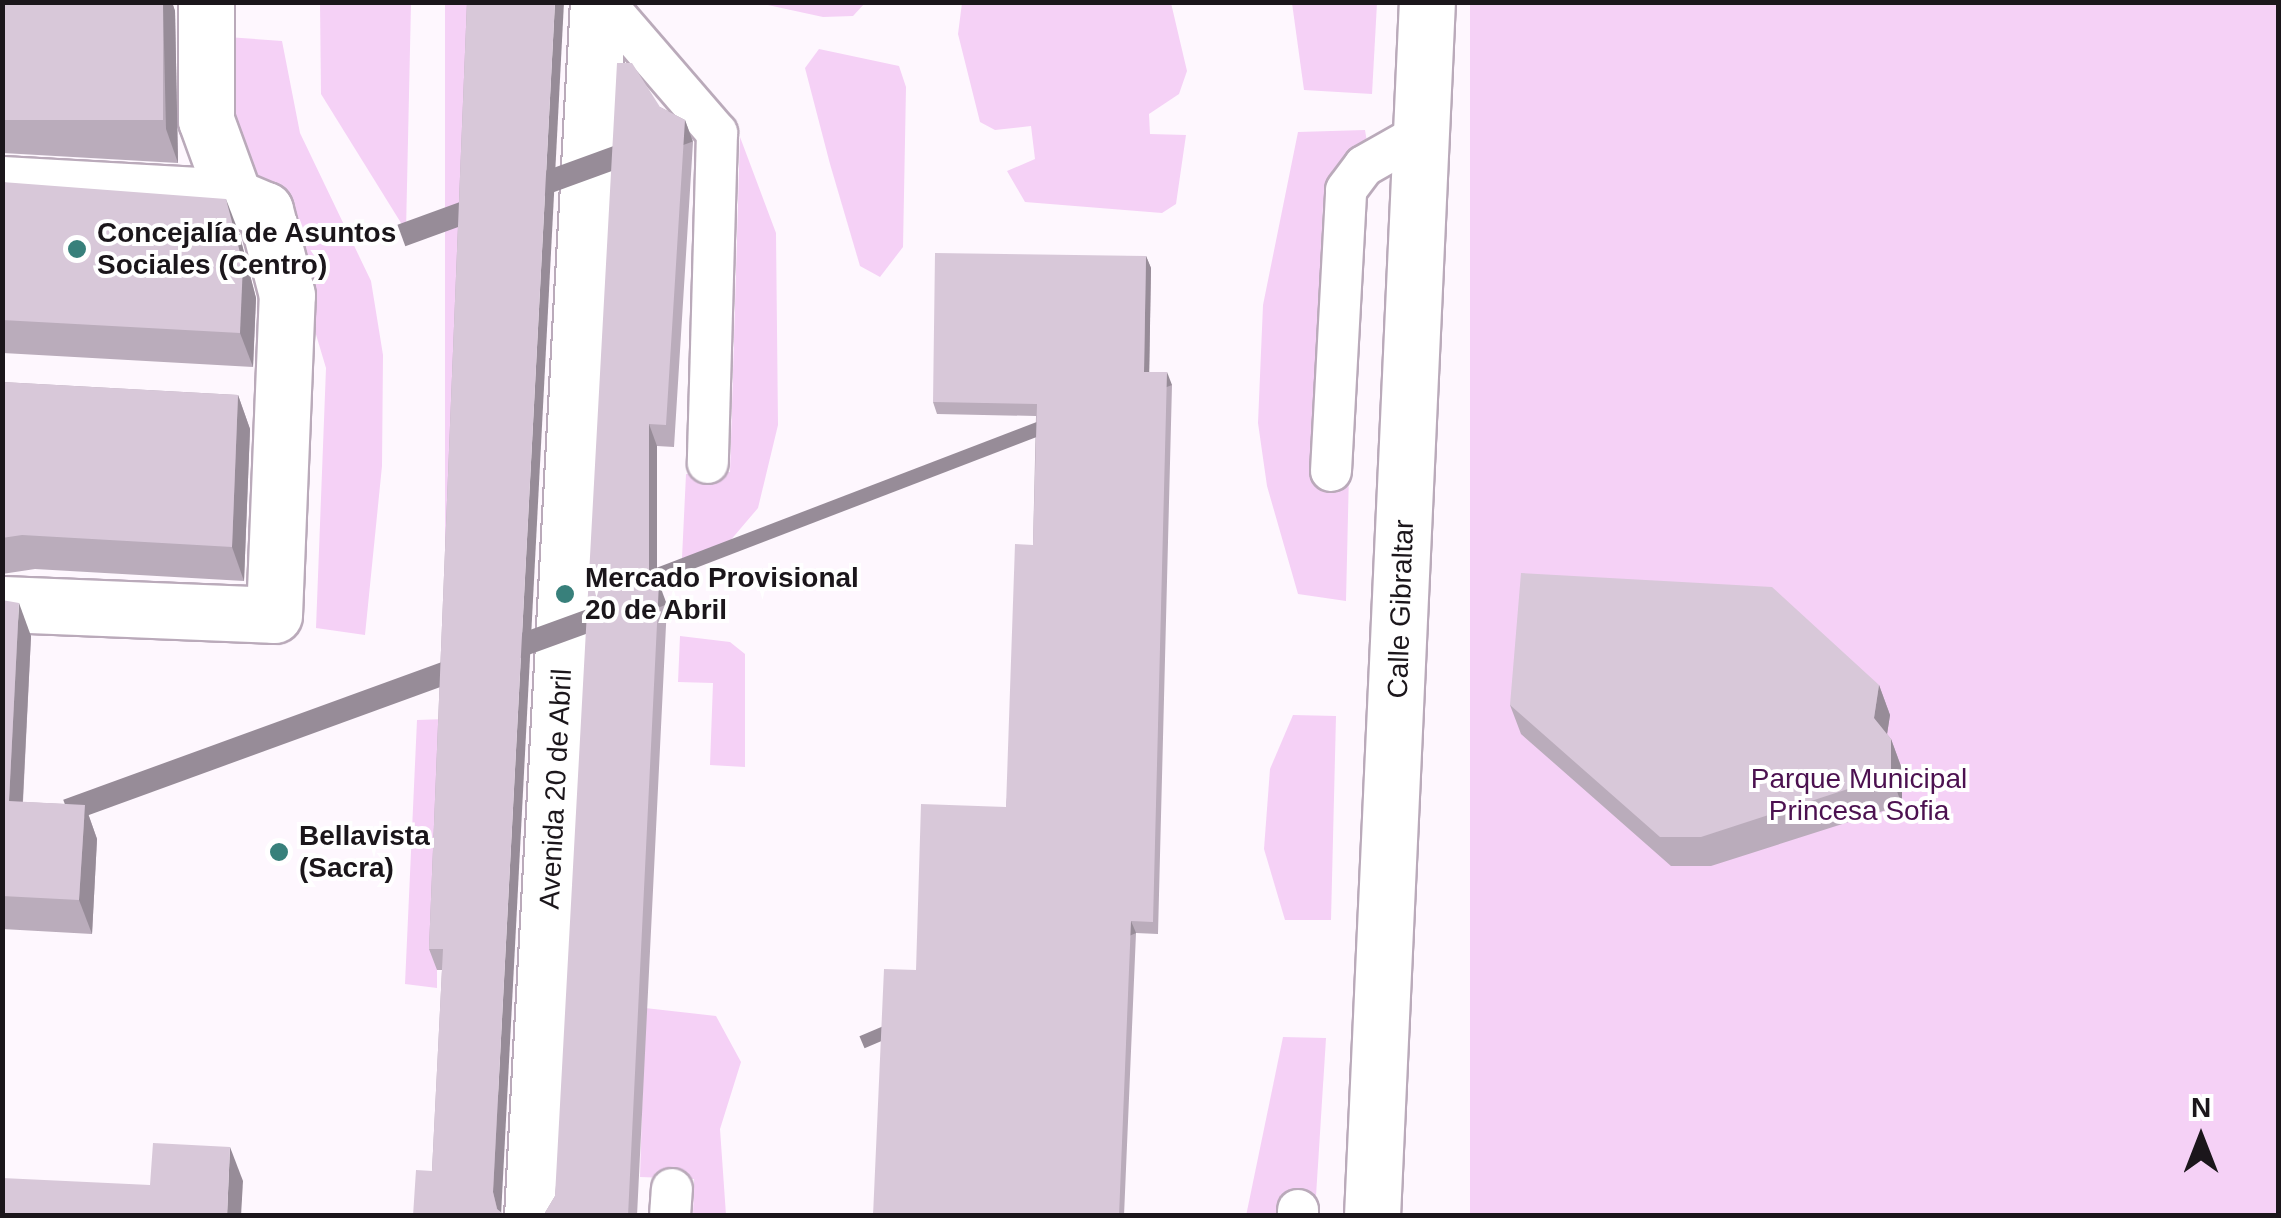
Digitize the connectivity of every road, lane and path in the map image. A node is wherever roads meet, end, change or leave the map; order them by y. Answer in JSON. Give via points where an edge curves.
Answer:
{"nodes":[{"id":1,"x":206,"y":2,"type":"edge"},
{"id":2,"x":601,"y":2,"type":"edge"},
{"id":3,"x":1427,"y":2,"type":"edge"},
{"id":4,"x":1422,"y":133,"type":"junction"},
{"id":5,"x":2,"y":184,"type":"edge"},
{"id":6,"x":234,"y":197,"type":"junction"},
{"id":7,"x":231,"y":396,"type":"edge"},
{"id":8,"x":288,"y":400,"type":"junction"},
{"id":9,"x":708,"y":463,"type":"dead end"},
{"id":10,"x":1331,"y":471,"type":"dead end"},
{"id":11,"x":2,"y":604,"type":"edge"},
{"id":12,"x":532,"y":1216,"type":"edge"},
{"id":13,"x":1372,"y":1216,"type":"edge"}],
"edges":[{"from":1,"to":6,"type":"street","via":[[206,120]]},
{"from":2,"to":9,"type":"lane","name":"Avenida 20 de Abril","via":[[717,133]]},
{"from":2,"to":12,"type":"street","name":"Avenida 20 de Abril"},
{"from":3,"to":4,"type":"street","name":"Calle Gibraltar"},
{"from":4,"to":10,"type":"lane","via":[[1364,166],[1346,190]]},
{"from":4,"to":13,"type":"street","name":"Calle Gibraltar"},
{"from":5,"to":6,"type":"street"},
{"from":6,"to":8,"type":"street","via":[[265,210],[278,242]]},
{"from":7,"to":8,"type":"street"},
{"from":8,"to":11,"type":"street","via":[[274,615]]}]}
